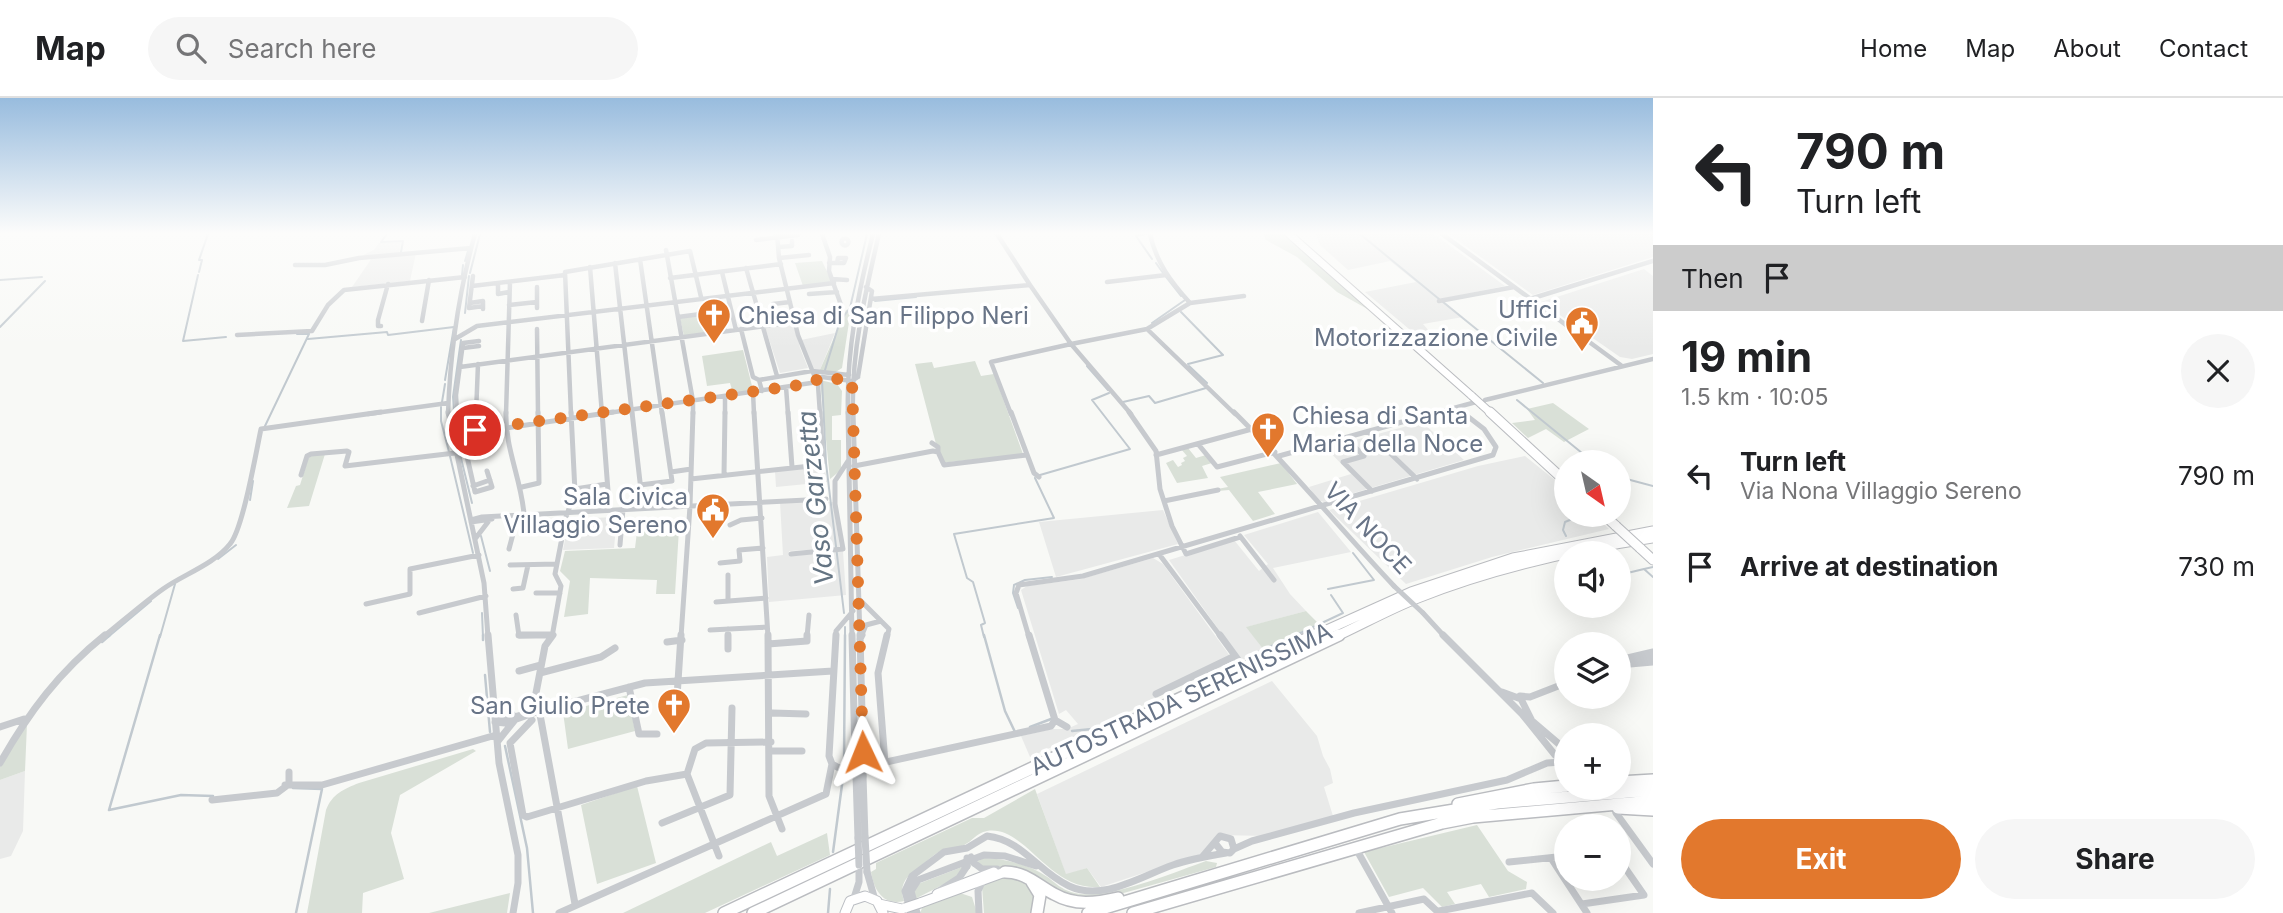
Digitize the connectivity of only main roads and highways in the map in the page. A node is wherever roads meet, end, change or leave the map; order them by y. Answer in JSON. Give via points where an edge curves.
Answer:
{"nodes":[{"id":1,"x":1334,"y":272,"type":"edge"},
{"id":2,"x":1336,"y":272,"type":"edge"},
{"id":3,"x":1479,"y":401,"type":"junction"},
{"id":4,"x":1554,"y":469,"type":"edge"},
{"id":5,"x":1619,"y":527,"type":"edge"},
{"id":6,"x":1653,"y":531,"type":"edge"},
{"id":7,"x":1649,"y":552,"type":"edge"},
{"id":8,"x":1653,"y":778,"type":"edge"},
{"id":9,"x":1631,"y":781,"type":"edge"},
{"id":10,"x":1554,"y":788,"type":"edge"},
{"id":11,"x":1653,"y":790,"type":"edge"},
{"id":12,"x":1653,"y":801,"type":"edge"},
{"id":13,"x":1564,"y":809,"type":"junction"},
{"id":14,"x":1653,"y":810,"type":"edge"},
{"id":15,"x":1436,"y":811,"type":"junction"},
{"id":16,"x":1005,"y":872,"type":"junction"},
{"id":17,"x":1027,"y":875,"type":"junction"},
{"id":18,"x":879,"y":905,"type":"edge"},
{"id":19,"x":920,"y":906,"type":"edge"},
{"id":20,"x":1133,"y":906,"type":"edge"},
{"id":21,"x":904,"y":911,"type":"edge"},
{"id":22,"x":724,"y":913,"type":"edge"},
{"id":23,"x":753,"y":913,"type":"edge"},
{"id":24,"x":845,"y":913,"type":"edge"},
{"id":25,"x":1037,"y":913,"type":"edge"},
{"id":26,"x":1088,"y":913,"type":"edge"}],
"edges":[{"from":1,"to":3,"type":"highway"},
{"from":2,"to":3,"type":"highway"},
{"from":3,"to":4,"type":"highway"},
{"from":5,"to":7,"type":"highway","bridge":true},
{"from":6,"to":22,"type":"highway","name":"AUTOSTRADA SERENISSIMA","via":[[1513,558],[1411,592]]},
{"from":7,"to":23,"type":"highway","name":"AUTOSTRADA SERENISSIMA","via":[[1565,553],[1417,598]]},
{"from":8,"to":9,"type":"highway"},
{"from":10,"to":15,"type":"highway","via":[[1471,799]]},
{"from":11,"to":15,"type":"highway"},
{"from":12,"to":13,"type":"highway"},
{"from":13,"to":14,"type":"highway"},
{"from":13,"to":20,"type":"highway","via":[[1429,826]]},
{"from":15,"to":20,"type":"highway"},
{"from":16,"to":17,"type":"highway"},
{"from":16,"to":19,"type":"main road"},
{"from":16,"to":19,"type":"main road","via":[[973,877]]},
{"from":17,"to":20,"type":"highway","via":[[1072,902],[1122,898]]},
{"from":17,"to":25,"type":"highway","via":[[1040,895]]},
{"from":18,"to":21,"type":"main road"},
{"from":18,"to":24,"type":"main road","via":[[865,896],[854,898]]},
{"from":19,"to":21,"type":"main road","bridge":true},
{"from":20,"to":26,"type":"highway"}]}
